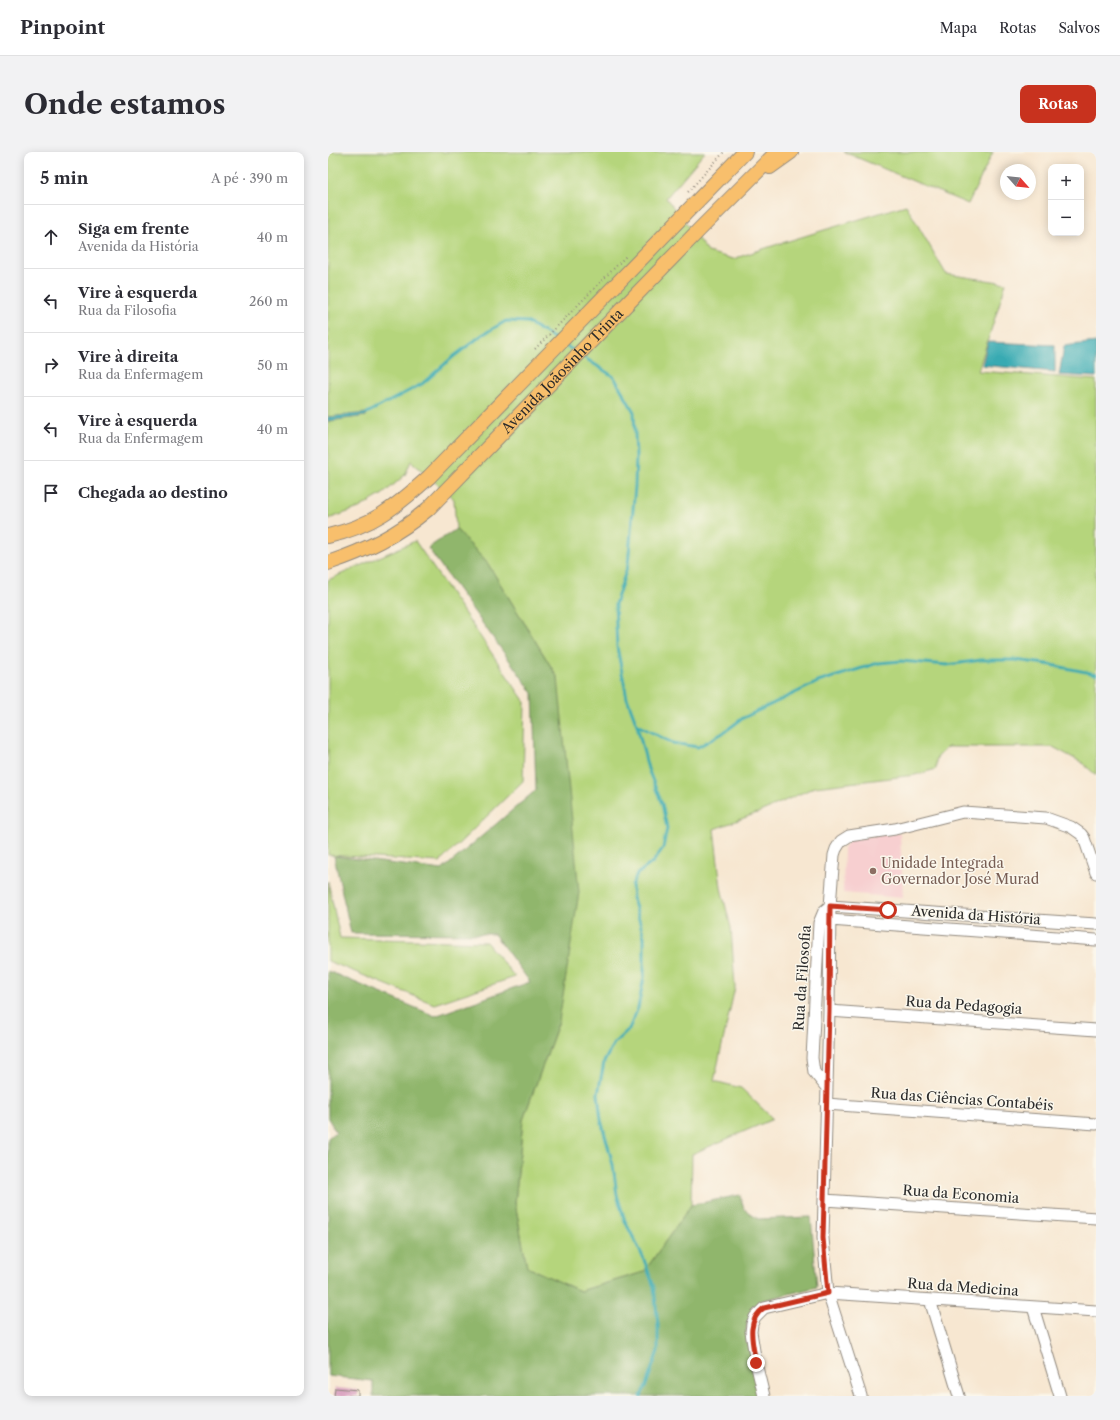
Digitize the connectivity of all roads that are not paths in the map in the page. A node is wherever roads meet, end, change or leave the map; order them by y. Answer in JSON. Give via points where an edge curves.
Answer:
{"nodes":[{"id":1,"x":745,"y":152,"type":"edge"},
{"id":2,"x":777,"y":152,"type":"edge"},
{"id":3,"x":791,"y":152,"type":"edge"},
{"id":4,"x":738,"y":158,"type":"edge"},
{"id":5,"x":741,"y":188,"type":"junction"},
{"id":6,"x":328,"y":536,"type":"edge"},
{"id":7,"x":328,"y":562,"type":"edge"},
{"id":8,"x":1096,"y":874,"type":"edge"},
{"id":9,"x":830,"y":906,"type":"junction"},
{"id":10,"x":830,"y":920,"type":"junction"},
{"id":11,"x":1096,"y":924,"type":"edge"},
{"id":12,"x":1096,"y":940,"type":"edge"},
{"id":13,"x":829,"y":1011,"type":"junction"},
{"id":14,"x":1096,"y":1030,"type":"edge"},
{"id":15,"x":827,"y":1088,"type":"junction"},
{"id":16,"x":826,"y":1104,"type":"junction"},
{"id":17,"x":1096,"y":1124,"type":"edge"},
{"id":18,"x":824,"y":1200,"type":"junction"},
{"id":19,"x":1096,"y":1218,"type":"edge"},
{"id":20,"x":828,"y":1293,"type":"junction"},
{"id":21,"x":930,"y":1300,"type":"junction"},
{"id":22,"x":1033,"y":1307,"type":"junction"},
{"id":23,"x":1096,"y":1311,"type":"edge"},
{"id":24,"x":764,"y":1396,"type":"edge"},
{"id":25,"x":861,"y":1396,"type":"edge"},
{"id":26,"x":959,"y":1396,"type":"edge"},
{"id":27,"x":1060,"y":1396,"type":"edge"}],
"edges":[{"from":1,"to":4,"type":"main road","name":"Avenida Joãosinho Trinta"},
{"from":2,"to":5,"type":"main road","name":"Avenida Joãosinho Trinta"},
{"from":3,"to":5,"type":"main road"},
{"from":4,"to":6,"type":"main road","name":"Avenida Joãosinho Trinta","via":[[429,477],[390,510],[372,521]]},
{"from":5,"to":7,"type":"main road","name":"Avenida Joãosinho Trinta","via":[[412,523],[386,540]]},
{"from":8,"to":9,"type":"street","via":[[1084,838],[1071,827],[1046,818],[963,812],[849,836],[841,842],[834,855]]},
{"from":9,"to":10,"type":"street","name":"Rua da Filosofia"},
{"from":9,"to":11,"type":"street","name":"Avenida da História"},
{"from":9,"to":15,"type":"street","name":"Rua da Filosofia","via":[[824,911],[819,923],[812,1058],[814,1072]]},
{"from":10,"to":12,"type":"street","name":"Avenida da História"},
{"from":10,"to":13,"type":"street","name":"Rua da Filosofia"},
{"from":13,"to":14,"type":"street","name":"Rua da Pedagogia"},
{"from":13,"to":15,"type":"street","name":"Rua da Filosofia"},
{"from":15,"to":16,"type":"street","name":"Rua da Filosofia"},
{"from":16,"to":17,"type":"street","name":"Rua das Ciências Contabéis"},
{"from":16,"to":18,"type":"street","name":"Rua da Filosofia"},
{"from":18,"to":19,"type":"street","name":"Rua da Economia"},
{"from":18,"to":20,"type":"street","name":"Rua da Filosofia","via":[[823,1238]]},
{"from":20,"to":21,"type":"street","name":"Rua da Medicina"},
{"from":20,"to":24,"type":"street","name":"Rua da Medicina","via":[[764,1308],[755,1317],[751,1332]]},
{"from":20,"to":25,"type":"street","name":"Rua da Filosofia"},
{"from":21,"to":22,"type":"street","name":"Rua da Medicina"},
{"from":21,"to":26,"type":"street"},
{"from":22,"to":23,"type":"street","name":"Rua da Medicina"},
{"from":22,"to":27,"type":"street"}]}
